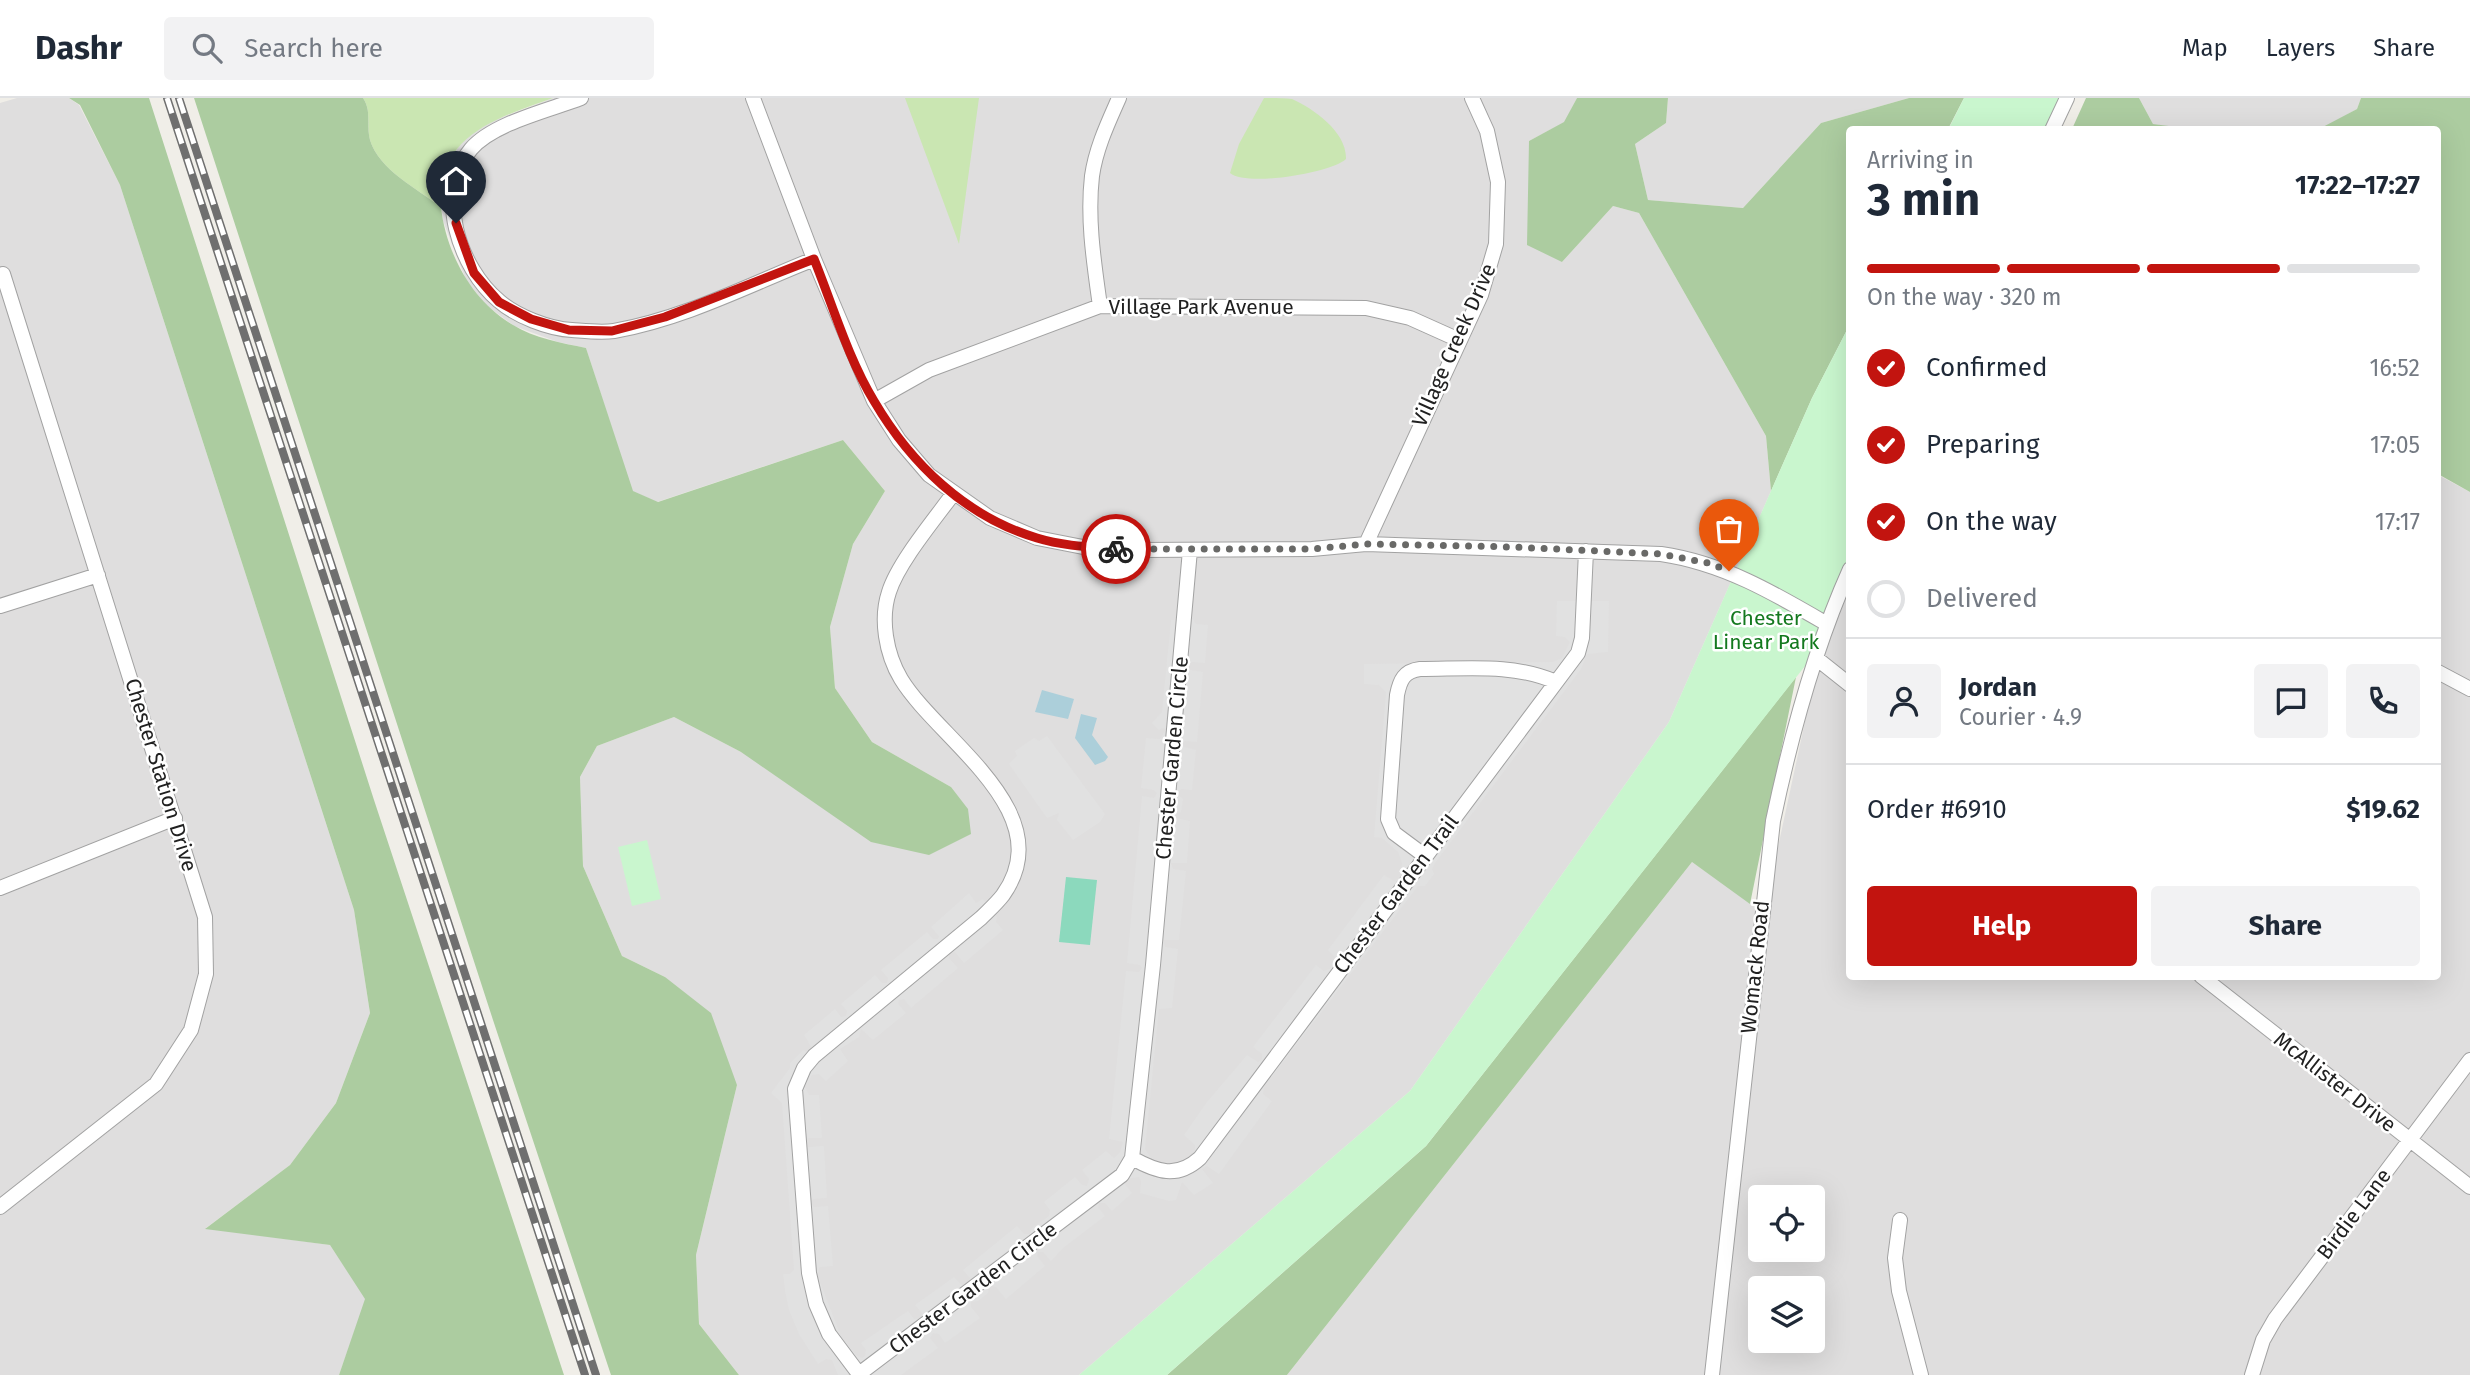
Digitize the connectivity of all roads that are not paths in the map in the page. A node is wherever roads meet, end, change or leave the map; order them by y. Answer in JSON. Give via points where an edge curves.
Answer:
{"nodes":[{"id":1,"x":581,"y":98,"type":"edge"},
{"id":2,"x":753,"y":98,"type":"edge"},
{"id":3,"x":1119,"y":98,"type":"edge"},
{"id":4,"x":1472,"y":98,"type":"edge"},
{"id":5,"x":2067,"y":98,"type":"edge"},
{"id":6,"x":2054,"y":126,"type":"edge"},
{"id":7,"x":814,"y":259,"type":"junction"},
{"id":8,"x":3,"y":274,"type":"dead end"},
{"id":9,"x":1100,"y":306,"type":"junction"},
{"id":10,"x":1459,"y":340,"type":"junction"},
{"id":11,"x":874,"y":401,"type":"junction"},
{"id":12,"x":953,"y":494,"type":"junction"},
{"id":13,"x":1366,"y":544,"type":"junction"},
{"id":14,"x":1190,"y":550,"type":"junction"},
{"id":15,"x":1586,"y":551,"type":"junction"},
{"id":16,"x":98,"y":575,"type":"junction"},
{"id":17,"x":1846,"y":579,"type":"edge"},
{"id":18,"x":0,"y":606,"type":"edge"},
{"id":19,"x":1827,"y":624,"type":"junction"},
{"id":20,"x":1816,"y":658,"type":"junction"},
{"id":21,"x":2441,"y":674,"type":"edge"},
{"id":22,"x":1556,"y":682,"type":"junction"},
{"id":23,"x":1846,"y":682,"type":"edge"},
{"id":24,"x":2470,"y":689,"type":"edge"},
{"id":25,"x":176,"y":818,"type":"junction"},
{"id":26,"x":1424,"y":856,"type":"junction"},
{"id":27,"x":0,"y":888,"type":"edge"},
{"id":28,"x":2206,"y":980,"type":"edge"},
{"id":29,"x":2470,"y":1060,"type":"edge"},
{"id":30,"x":2409,"y":1140,"type":"junction"},
{"id":31,"x":1132,"y":1158,"type":"junction"},
{"id":32,"x":2470,"y":1187,"type":"edge"},
{"id":33,"x":0,"y":1207,"type":"edge"},
{"id":34,"x":1900,"y":1220,"type":"dead end"},
{"id":35,"x":1712,"y":1375,"type":"edge"},
{"id":36,"x":1921,"y":1375,"type":"edge"},
{"id":37,"x":2252,"y":1375,"type":"edge"}],
"edges":[{"from":1,"to":7,"type":"street","via":[[495,131],[471,149],[456,177],[452,208],[460,239],[474,273],[499,302],[531,319],[569,330],[612,331],[665,317]]},
{"from":2,"to":7,"type":"street"},
{"from":3,"to":9,"type":"street","via":[[1101,139],[1093,174],[1090,219]]},
{"from":4,"to":10,"type":"street","name":"Village Creek Drive","via":[[1487,131],[1499,182],[1496,244],[1481,295]]},
{"from":5,"to":6,"type":"street"},
{"from":7,"to":11,"type":"street"},
{"from":8,"to":16,"type":"street","name":"Chester Station Drive"},
{"from":9,"to":10,"type":"street","name":"Village Park Avenue","via":[[1366,308],[1410,318]]},
{"from":9,"to":11,"type":"street","name":"Village Park Avenue","via":[[929,370]]},
{"from":10,"to":13,"type":"street","name":"Village Creek Drive"},
{"from":11,"to":12,"type":"street","via":[[929,475]]},
{"from":12,"to":14,"type":"street","via":[[990,518],[1037,538],[1083,547]]},
{"from":12,"to":31,"type":"street","name":"Chester Garden Circle","via":[[889,591],[884,622],[889,653],[901,680],[1003,798],[1016,825],[1016,860],[1003,895],[981,918],[814,1056],[799,1078],[795,1101],[808,1273],[829,1334],[859,1374],[1122,1175]]},
{"from":13,"to":14,"type":"street"},
{"from":13,"to":15,"type":"street"},
{"from":14,"to":31,"type":"street","name":"Chester Garden Circle"},
{"from":15,"to":19,"type":"street","via":[[1661,554],[1708,563]]},
{"from":15,"to":22,"type":"street","name":"Chester Garden Trail","via":[[1582,638],[1578,653]]},
{"from":16,"to":18,"type":"street"},
{"from":16,"to":25,"type":"street","name":"Chester Station Drive"},
{"from":17,"to":19,"type":"street","name":"Womack Road"},
{"from":19,"to":20,"type":"street","name":"Womack Road"},
{"from":20,"to":23,"type":"street"},
{"from":20,"to":35,"type":"street","name":"Womack Road","via":[[1786,756],[1773,821]]},
{"from":21,"to":24,"type":"street"},
{"from":22,"to":26,"type":"street","name":"Chester Garden Trail"},
{"from":22,"to":26,"type":"street","via":[[1510,668],[1420,669],[1403,676],[1397,695],[1388,820],[1394,833]]},
{"from":25,"to":27,"type":"street"},
{"from":25,"to":33,"type":"street","name":"Chester Station Drive","via":[[205,917],[206,974],[191,1030],[156,1084]]},
{"from":26,"to":31,"type":"street","name":"Chester Garden Trail","via":[[1200,1158],[1174,1173],[1149,1168]]},
{"from":28,"to":30,"type":"street","name":"McAllister Drive"},
{"from":29,"to":30,"type":"street","name":"Birdie Lane"},
{"from":30,"to":32,"type":"street","name":"McAllister Drive"},
{"from":30,"to":37,"type":"street","name":"Birdie Lane","via":[[2275,1319]]},
{"from":34,"to":36,"type":"street","via":[[1895,1258],[1899,1291]]}]}
